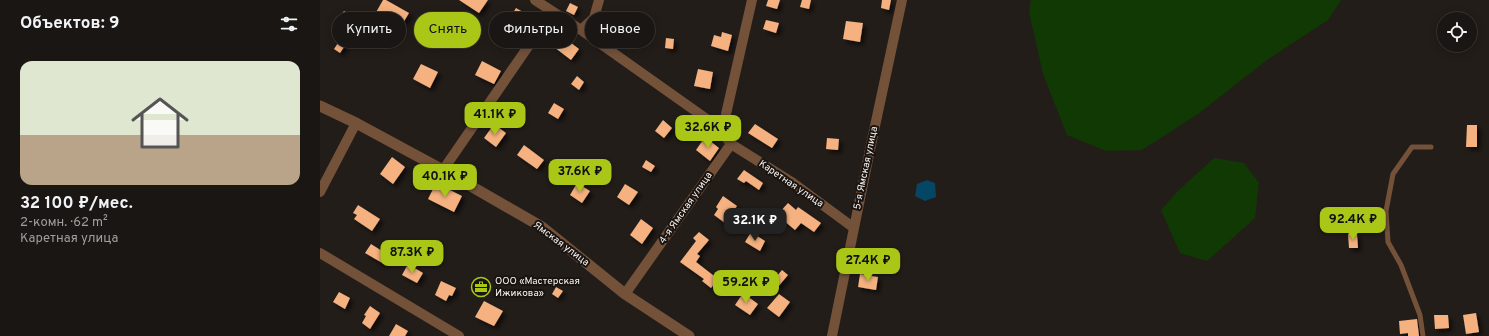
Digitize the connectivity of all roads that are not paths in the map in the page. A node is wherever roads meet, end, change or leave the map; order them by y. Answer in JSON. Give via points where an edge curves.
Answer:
{"nodes":[{"id":1,"x":535,"y":0,"type":"edge"},
{"id":2,"x":599,"y":0,"type":"edge"},
{"id":3,"x":752,"y":0,"type":"edge"},
{"id":4,"x":902,"y":0,"type":"edge"},
{"id":5,"x":552,"y":12,"type":"edge"},
{"id":6,"x":577,"y":27,"type":"edge"},
{"id":7,"x":582,"y":30,"type":"junction"},
{"id":8,"x":527,"y":48,"type":"edge"},
{"id":9,"x":320,"y":106,"type":"edge"},
{"id":10,"x":356,"y":123,"type":"junction"},
{"id":11,"x":731,"y":144,"type":"junction"},
{"id":12,"x":1431,"y":147,"type":"dead end"},
{"id":13,"x":443,"y":170,"type":"junction"},
{"id":14,"x":320,"y":192,"type":"edge"},
{"id":15,"x":854,"y":228,"type":"junction"},
{"id":16,"x":320,"y":253,"type":"edge"},
{"id":17,"x":625,"y":294,"type":"junction"},
{"id":18,"x":459,"y":336,"type":"edge"},
{"id":19,"x":689,"y":336,"type":"edge"},
{"id":20,"x":832,"y":336,"type":"edge"},
{"id":21,"x":1424,"y":336,"type":"edge"}],
"edges":[{"from":1,"to":5,"type":"street","name":"Каретная улица"},
{"from":2,"to":7,"type":"street","via":[[594,18]]},
{"from":3,"to":11,"type":"street","via":[[726,114]]},
{"from":4,"to":15,"type":"street","name":"5-я Ямская улица"},
{"from":6,"to":7,"type":"street","name":"Каретная улица"},
{"from":7,"to":11,"type":"street","name":"Каретная улица","via":[[718,127]]},
{"from":8,"to":13,"type":"street"},
{"from":9,"to":10,"type":"street","name":"Ямская улица"},
{"from":10,"to":13,"type":"street","name":"Ямская улица"},
{"from":10,"to":14,"type":"street"},
{"from":11,"to":15,"type":"street","name":"Каретная улица","via":[[793,183]]},
{"from":11,"to":17,"type":"street","name":"4-я Ямская улица"},
{"from":12,"to":21,"type":"lane","via":[[1412,147],[1393,174],[1386,211],[1388,242],[1401,265],[1420,315]]},
{"from":13,"to":17,"type":"street","name":"Ямская улица","via":[[542,227]]},
{"from":15,"to":20,"type":"street","name":"5-я Ямская улица"},
{"from":16,"to":18,"type":"street"},
{"from":17,"to":19,"type":"street","name":"Ямская улица"}]}
